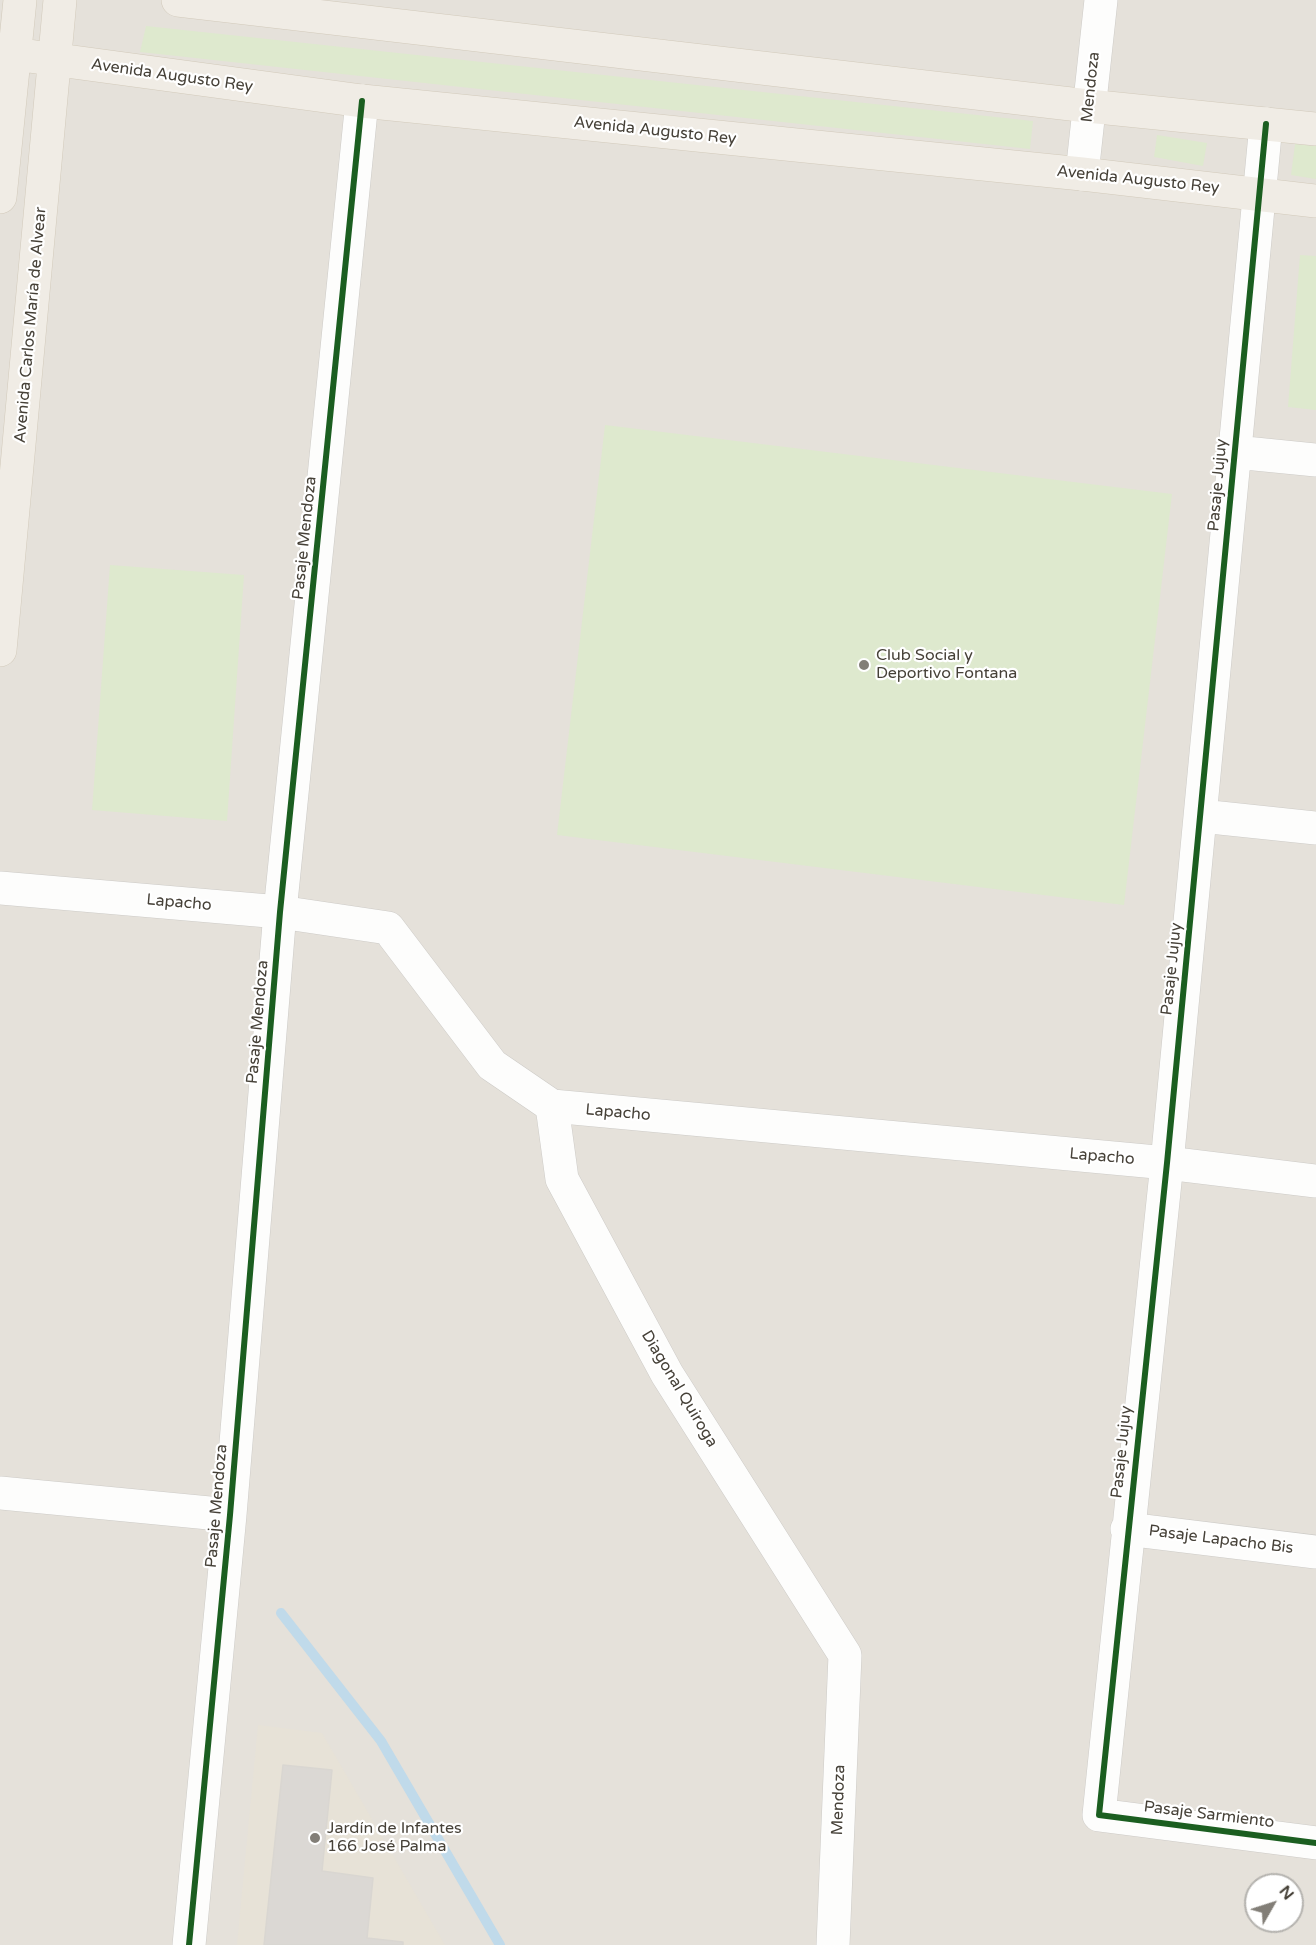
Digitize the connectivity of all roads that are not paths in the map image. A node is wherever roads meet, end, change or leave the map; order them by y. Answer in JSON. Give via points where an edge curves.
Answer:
{"nodes":[{"id":1,"x":20,"y":0,"type":"edge"},
{"id":2,"x":60,"y":0,"type":"edge"},
{"id":3,"x":178,"y":0,"type":"edge"},
{"id":4,"x":1101,"y":0,"type":"edge"},
{"id":5,"x":7,"y":47,"type":"edge"},
{"id":6,"x":56,"y":60,"type":"junction"},
{"id":7,"x":362,"y":101,"type":"junction"},
{"id":8,"x":1089,"y":106,"type":"junction"},
{"id":9,"x":1266,"y":124,"type":"junction"},
{"id":10,"x":1316,"y":129,"type":"edge"},
{"id":11,"x":1082,"y":174,"type":"junction"},
{"id":12,"x":1261,"y":194,"type":"junction"},
{"id":13,"x":0,"y":197,"type":"edge"},
{"id":14,"x":1316,"y":201,"type":"edge"},
{"id":15,"x":1235,"y":452,"type":"junction"},
{"id":16,"x":1316,"y":460,"type":"edge"},
{"id":17,"x":0,"y":650,"type":"edge"},
{"id":18,"x":1201,"y":816,"type":"junction"},
{"id":19,"x":1316,"y":828,"type":"edge"},
{"id":20,"x":0,"y":888,"type":"edge"},
{"id":21,"x":280,"y":912,"type":"junction"},
{"id":22,"x":552,"y":1106,"type":"junction"},
{"id":23,"x":1167,"y":1163,"type":"junction"},
{"id":24,"x":1316,"y":1181,"type":"edge"},
{"id":25,"x":0,"y":1493,"type":"edge"},
{"id":26,"x":230,"y":1515,"type":"junction"},
{"id":27,"x":1127,"y":1529,"type":"junction"},
{"id":28,"x":1316,"y":1552,"type":"edge"},
{"id":29,"x":845,"y":1655,"type":"joint"},
{"id":30,"x":1099,"y":1815,"type":"joint"},
{"id":31,"x":1316,"y":1843,"type":"edge"},
{"id":32,"x":189,"y":1945,"type":"edge"},
{"id":33,"x":833,"y":1945,"type":"edge"}],
"edges":[{"from":1,"to":5,"type":"main road"},
{"from":2,"to":6,"type":"main road","name":"Avenida Carlos María de Alvear"},
{"from":3,"to":8,"type":"main road"},
{"from":4,"to":8,"type":"street","name":"Mendoza"},
{"from":5,"to":6,"type":"main road","name":"Avenida Augusto Rey"},
{"from":5,"to":13,"type":"main road"},
{"from":6,"to":7,"type":"main road","name":"Avenida Augusto Rey"},
{"from":6,"to":17,"type":"main road","name":"Avenida Carlos María de Alvear"},
{"from":7,"to":11,"type":"main road","name":"Avenida Augusto Rey"},
{"from":7,"to":21,"type":"street","name":"Pasaje Mendoza"},
{"from":8,"to":9,"type":"main road"},
{"from":8,"to":11,"type":"street","name":"Mendoza"},
{"from":9,"to":10,"type":"main road"},
{"from":9,"to":12,"type":"street","name":"Pasaje Jujuy"},
{"from":11,"to":12,"type":"main road","name":"Avenida Augusto Rey"},
{"from":12,"to":14,"type":"main road","name":"Avenida Augusto Rey"},
{"from":12,"to":15,"type":"street","name":"Pasaje Jujuy"},
{"from":15,"to":16,"type":"street"},
{"from":15,"to":18,"type":"street","name":"Pasaje Jujuy"},
{"from":18,"to":19,"type":"street"},
{"from":18,"to":23,"type":"street","name":"Pasaje Jujuy"},
{"from":20,"to":21,"type":"street","name":"Lapacho"},
{"from":21,"to":22,"type":"street","name":"Lapacho","via":[[388,928],[492,1065]]},
{"from":21,"to":26,"type":"street","name":"Pasaje Mendoza"},
{"from":22,"to":23,"type":"street","name":"Lapacho"},
{"from":22,"to":29,"type":"street","name":"Diagonal Quiroga","via":[[562,1179],[667,1374]]},
{"from":23,"to":24,"type":"street","name":"Lapacho"},
{"from":23,"to":27,"type":"street","name":"Pasaje Jujuy"},
{"from":25,"to":26,"type":"street"},
{"from":26,"to":32,"type":"street","name":"Pasaje Mendoza"},
{"from":27,"to":28,"type":"street","name":"Pasaje Lapacho Bis"},
{"from":27,"to":30,"type":"street","name":"Pasaje Jujuy"},
{"from":29,"to":33,"type":"street","name":"Mendoza"},
{"from":30,"to":31,"type":"street","name":"Pasaje Sarmiento"}]}
